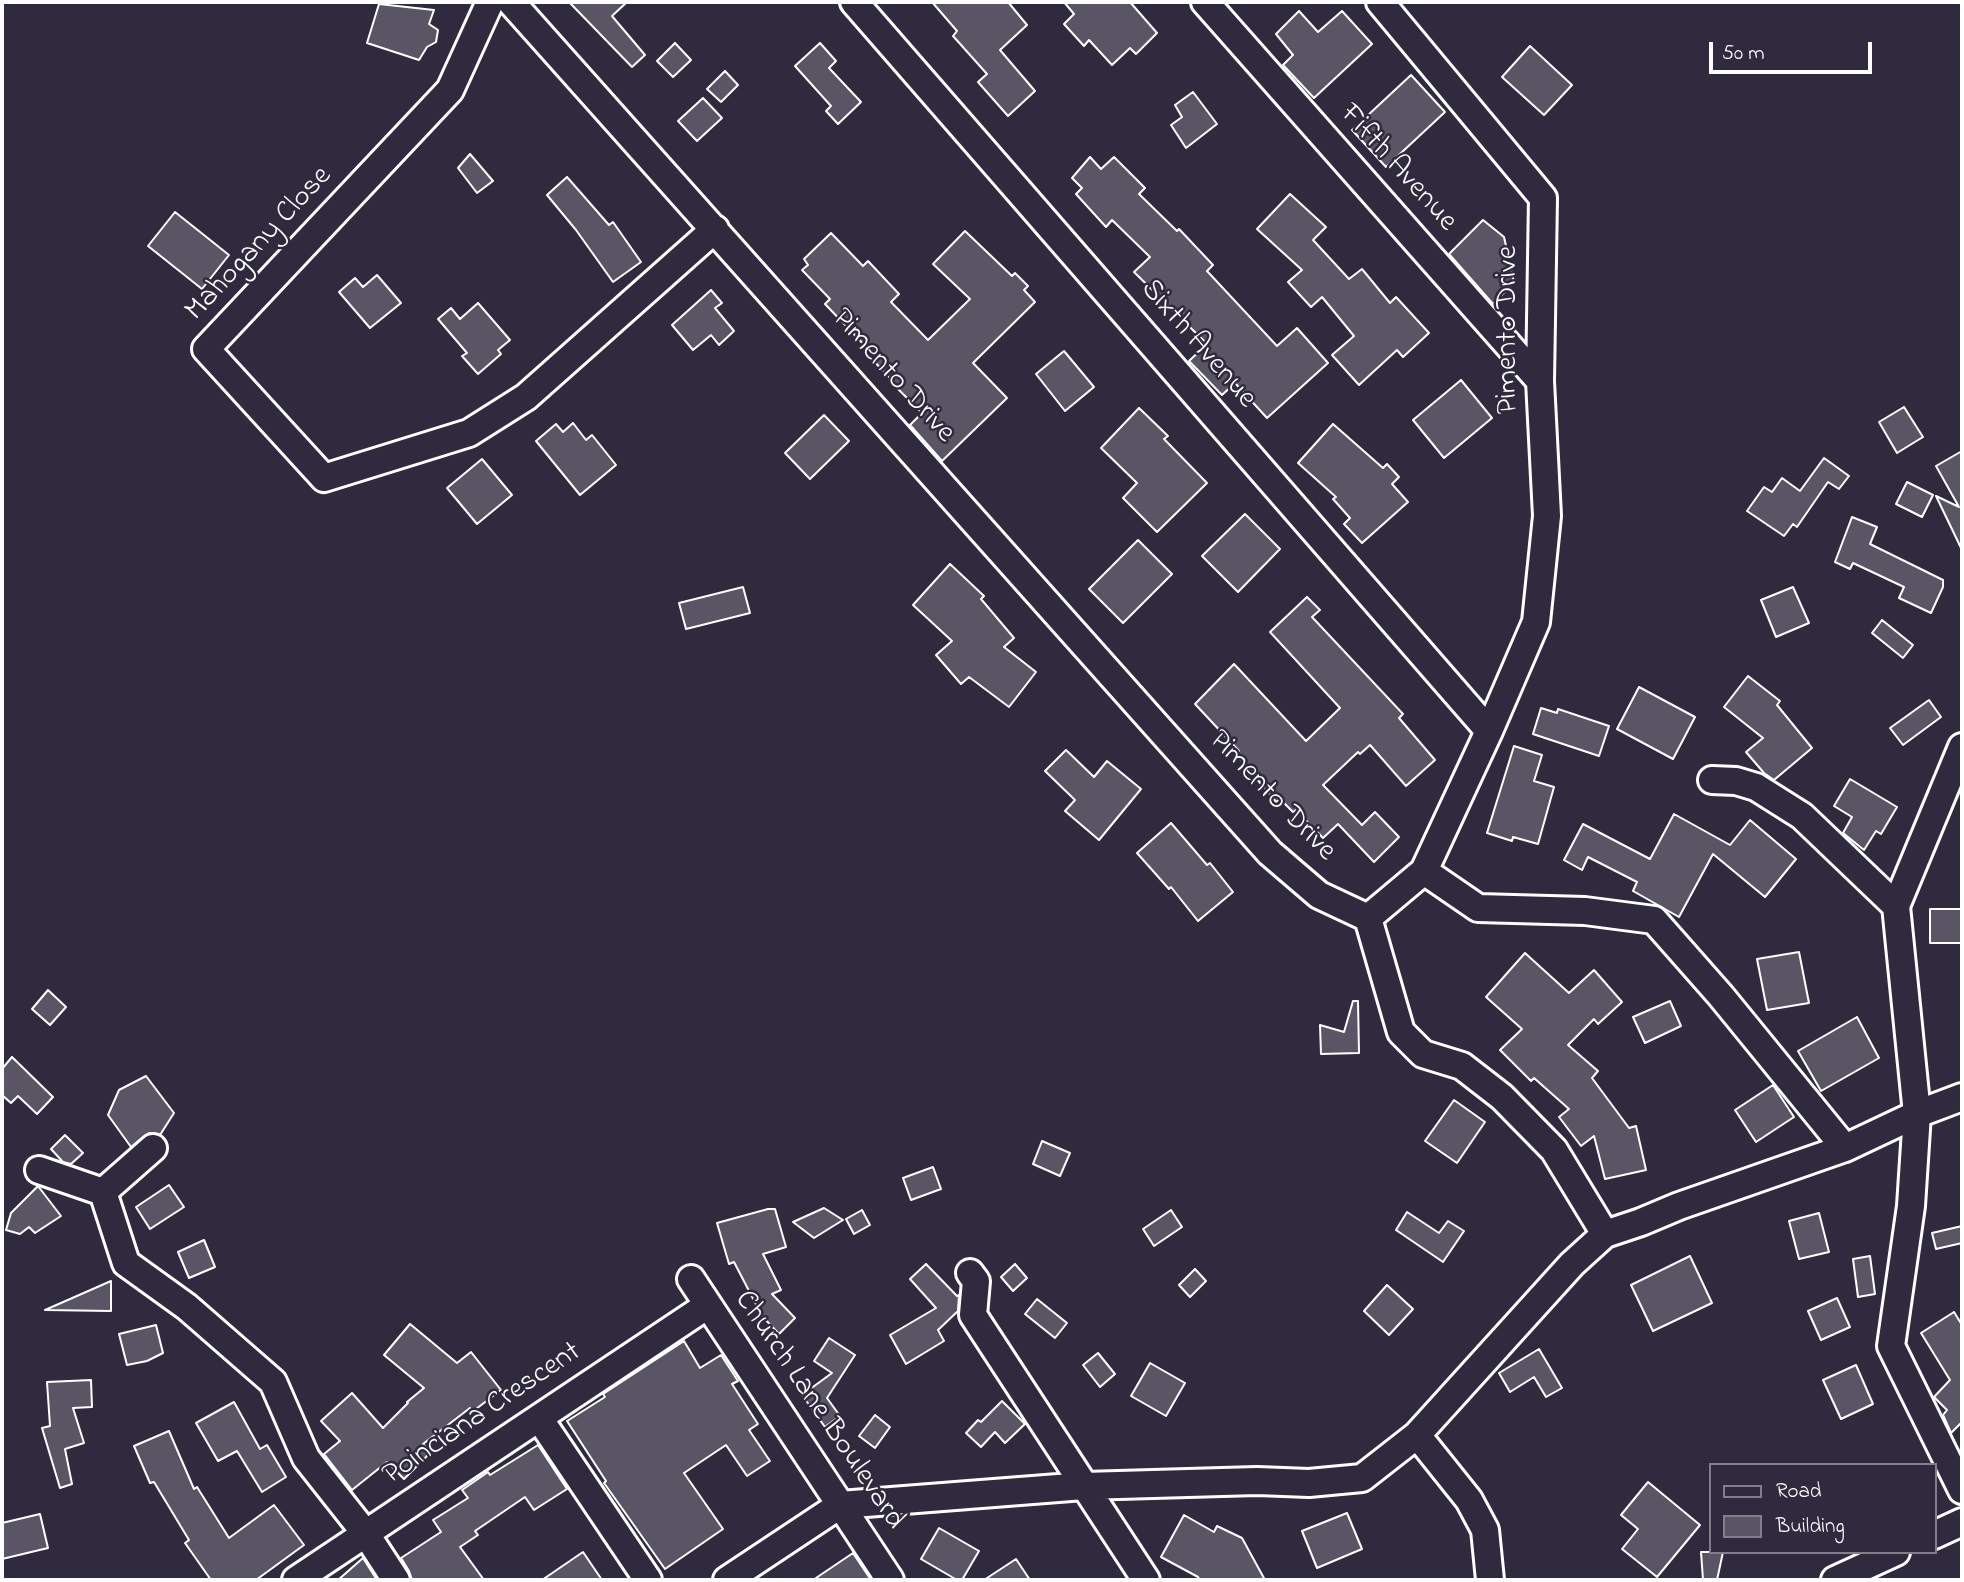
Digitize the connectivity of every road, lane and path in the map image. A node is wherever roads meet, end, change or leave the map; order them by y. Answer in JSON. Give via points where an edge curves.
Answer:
{"nodes":[{"id":1,"x":490,"y":2,"type":"edge"},
{"id":2,"x":511,"y":2,"type":"edge"},
{"id":3,"x":854,"y":2,"type":"edge"},
{"id":4,"x":1205,"y":2,"type":"edge"},
{"id":5,"x":1380,"y":2,"type":"edge"},
{"id":6,"x":715,"y":229,"type":"junction"},
{"id":7,"x":1540,"y":381,"type":"junction"},
{"id":8,"x":1489,"y":731,"type":"junction"},
{"id":9,"x":1962,"y":747,"type":"edge"},
{"id":10,"x":1712,"y":780,"type":"dead end"},
{"id":11,"x":1424,"y":871,"type":"junction"},
{"id":12,"x":1896,"y":906,"type":"junction"},
{"id":13,"x":1368,"y":918,"type":"junction"},
{"id":14,"x":1962,"y":1097,"type":"edge"},
{"id":15,"x":1917,"y":1114,"type":"junction"},
{"id":16,"x":153,"y":1148,"type":"dead end"},
{"id":17,"x":1845,"y":1148,"type":"junction"},
{"id":18,"x":39,"y":1170,"type":"dead end"},
{"id":19,"x":103,"y":1192,"type":"junction"},
{"id":20,"x":1605,"y":1234,"type":"junction"},
{"id":21,"x":970,"y":1273,"type":"dead end"},
{"id":22,"x":691,"y":1279,"type":"dead end"},
{"id":23,"x":708,"y":1305,"type":"junction"},
{"id":24,"x":539,"y":1418,"type":"junction"},
{"id":25,"x":1417,"y":1435,"type":"junction"},
{"id":26,"x":1084,"y":1486,"type":"junction"},
{"id":27,"x":1962,"y":1490,"type":"edge"},
{"id":28,"x":840,"y":1504,"type":"junction"},
{"id":29,"x":1962,"y":1522,"type":"edge"},
{"id":30,"x":366,"y":1534,"type":"junction"},
{"id":31,"x":1936,"y":1534,"type":"edge"},
{"id":32,"x":1892,"y":1554,"type":"edge"},
{"id":33,"x":296,"y":1580,"type":"edge"},
{"id":34,"x":396,"y":1580,"type":"edge"},
{"id":35,"x":648,"y":1580,"type":"edge"},
{"id":36,"x":727,"y":1580,"type":"edge"},
{"id":37,"x":890,"y":1580,"type":"edge"},
{"id":38,"x":1146,"y":1580,"type":"edge"},
{"id":39,"x":1490,"y":1580,"type":"edge"},
{"id":40,"x":1835,"y":1580,"type":"edge"}],
"edges":[{"from":1,"to":6,"type":"street","name":"Mahogany Close","via":[[450,90],[206,349],[324,478],[469,432],[526,397]]},
{"from":2,"to":6,"type":"street","name":"Pimento Drive"},
{"from":3,"to":8,"type":"street","name":"Sixth Avenue"},
{"from":4,"to":7,"type":"street","name":"Fifth Avenue"},
{"from":5,"to":7,"type":"street","name":"Pimento Drive","via":[[1543,198]]},
{"from":6,"to":13,"type":"street","name":"Pimento Drive","via":[[1270,853],[1319,895]]},
{"from":7,"to":8,"type":"street","name":"Pimento Drive","via":[[1548,516],[1536,622]]},
{"from":8,"to":11,"type":"street","name":"Pimento Drive"},
{"from":9,"to":12,"type":"street"},
{"from":10,"to":12,"type":"street","via":[[1756,787],[1802,816]]},
{"from":11,"to":13,"type":"street","name":"Pimento Drive"},
{"from":11,"to":17,"type":"street","via":[[1478,908],[1585,911],[1654,920]]},
{"from":12,"to":15,"type":"street"},
{"from":13,"to":20,"type":"street","via":[[1401,1032],[1423,1054],[1462,1066],[1502,1097],[1554,1150]]},
{"from":14,"to":15,"type":"street"},
{"from":15,"to":17,"type":"street"},
{"from":15,"to":27,"type":"street","via":[[1911,1206],[1891,1346]]},
{"from":16,"to":19,"type":"street"},
{"from":17,"to":20,"type":"street"},
{"from":18,"to":19,"type":"street"},
{"from":19,"to":30,"type":"street","via":[[126,1263],[187,1307],[273,1382],[306,1458]]},
{"from":20,"to":25,"type":"street","via":[[1563,1273]]},
{"from":21,"to":26,"type":"street","via":[[976,1281],[973,1315]]},
{"from":22,"to":23,"type":"street","name":"Church Lane Boulevard"},
{"from":23,"to":24,"type":"street","name":"Poinciana Crescent"},
{"from":23,"to":28,"type":"street","name":"Church Lane Boulevard"},
{"from":24,"to":30,"type":"street","name":"Poinciana Crescent"},
{"from":24,"to":35,"type":"street"},
{"from":25,"to":26,"type":"street","via":[[1362,1478]]},
{"from":25,"to":39,"type":"street","via":[[1469,1500],[1485,1530]]},
{"from":26,"to":28,"type":"street"},
{"from":26,"to":38,"type":"street"},
{"from":28,"to":36,"type":"street"},
{"from":28,"to":37,"type":"street","name":"Church Lane Boulevard"},
{"from":29,"to":31,"type":"street"},
{"from":30,"to":33,"type":"street","name":"Poinciana Crescent"},
{"from":30,"to":34,"type":"street"},
{"from":32,"to":40,"type":"street"}]}
